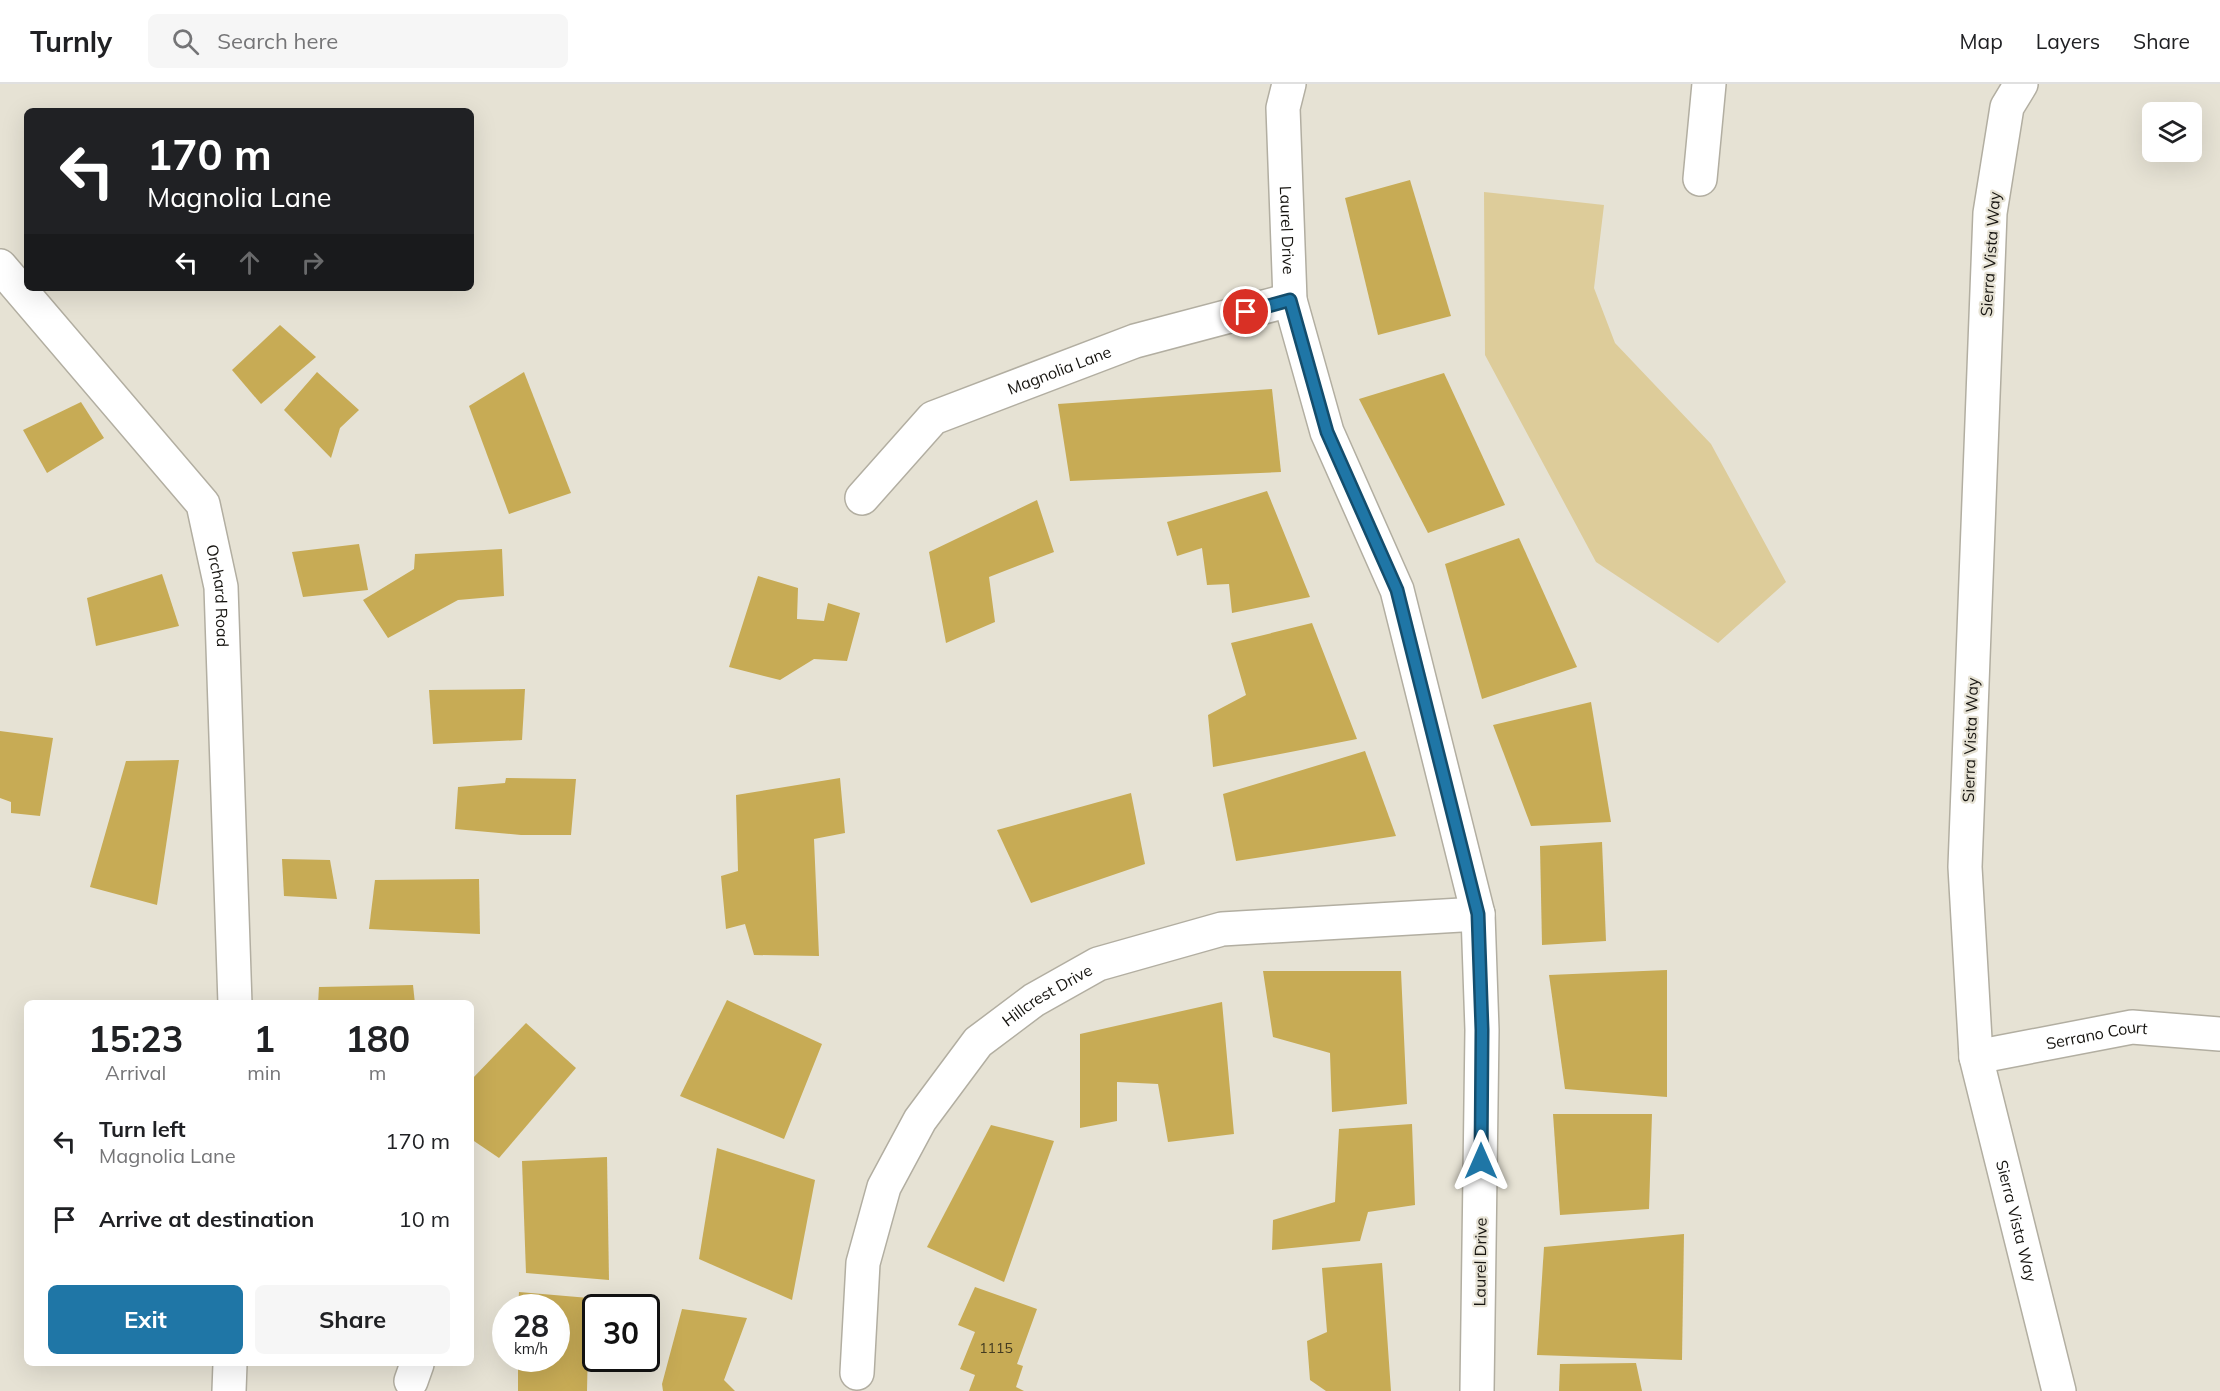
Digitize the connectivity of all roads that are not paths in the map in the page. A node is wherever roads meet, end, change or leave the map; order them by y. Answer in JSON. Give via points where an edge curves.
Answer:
{"nodes":[{"id":1,"x":1289,"y":84,"type":"edge"},
{"id":2,"x":1709,"y":84,"type":"edge"},
{"id":3,"x":2021,"y":84,"type":"edge"},
{"id":4,"x":1700,"y":179,"type":"dead end"},
{"id":5,"x":0,"y":266,"type":"edge"},
{"id":6,"x":1290,"y":300,"type":"junction"},
{"id":7,"x":862,"y":498,"type":"dead end"},
{"id":8,"x":1478,"y":914,"type":"junction"},
{"id":9,"x":235,"y":1000,"type":"edge"},
{"id":10,"x":2220,"y":1034,"type":"edge"},
{"id":11,"x":1976,"y":1058,"type":"junction"},
{"id":12,"x":230,"y":1366,"type":"edge"},
{"id":13,"x":857,"y":1373,"type":"dead end"},
{"id":14,"x":230,"y":1391,"type":"edge"},
{"id":15,"x":1478,"y":1391,"type":"edge"},
{"id":16,"x":2058,"y":1391,"type":"edge"}],
"edges":[{"from":1,"to":6,"type":"street","name":"Laurel Drive","via":[[1283,108]]},
{"from":2,"to":4,"type":"street"},
{"from":3,"to":11,"type":"street","name":"Sierra Vista Way","via":[[2007,107],[1990,213],[1965,867]]},
{"from":5,"to":9,"type":"street","name":"Orchard Road","via":[[203,504],[221,587]]},
{"from":6,"to":7,"type":"street","name":"Magnolia Lane","via":[[1135,341],[933,418]]},
{"from":6,"to":8,"type":"street","name":"Laurel Drive","via":[[1327,432],[1397,590]]},
{"from":8,"to":13,"type":"street","name":"Hillcrest Drive","via":[[1222,929],[1098,964],[1034,1000],[978,1041],[921,1120],[884,1187],[863,1263]]},
{"from":8,"to":15,"type":"street","name":"Laurel Drive","via":[[1482,1030]]},
{"from":10,"to":11,"type":"street","name":"Serrano Court","via":[[2132,1028]]},
{"from":11,"to":16,"type":"street","name":"Sierra Vista Way"},
{"from":12,"to":14,"type":"street"}]}
